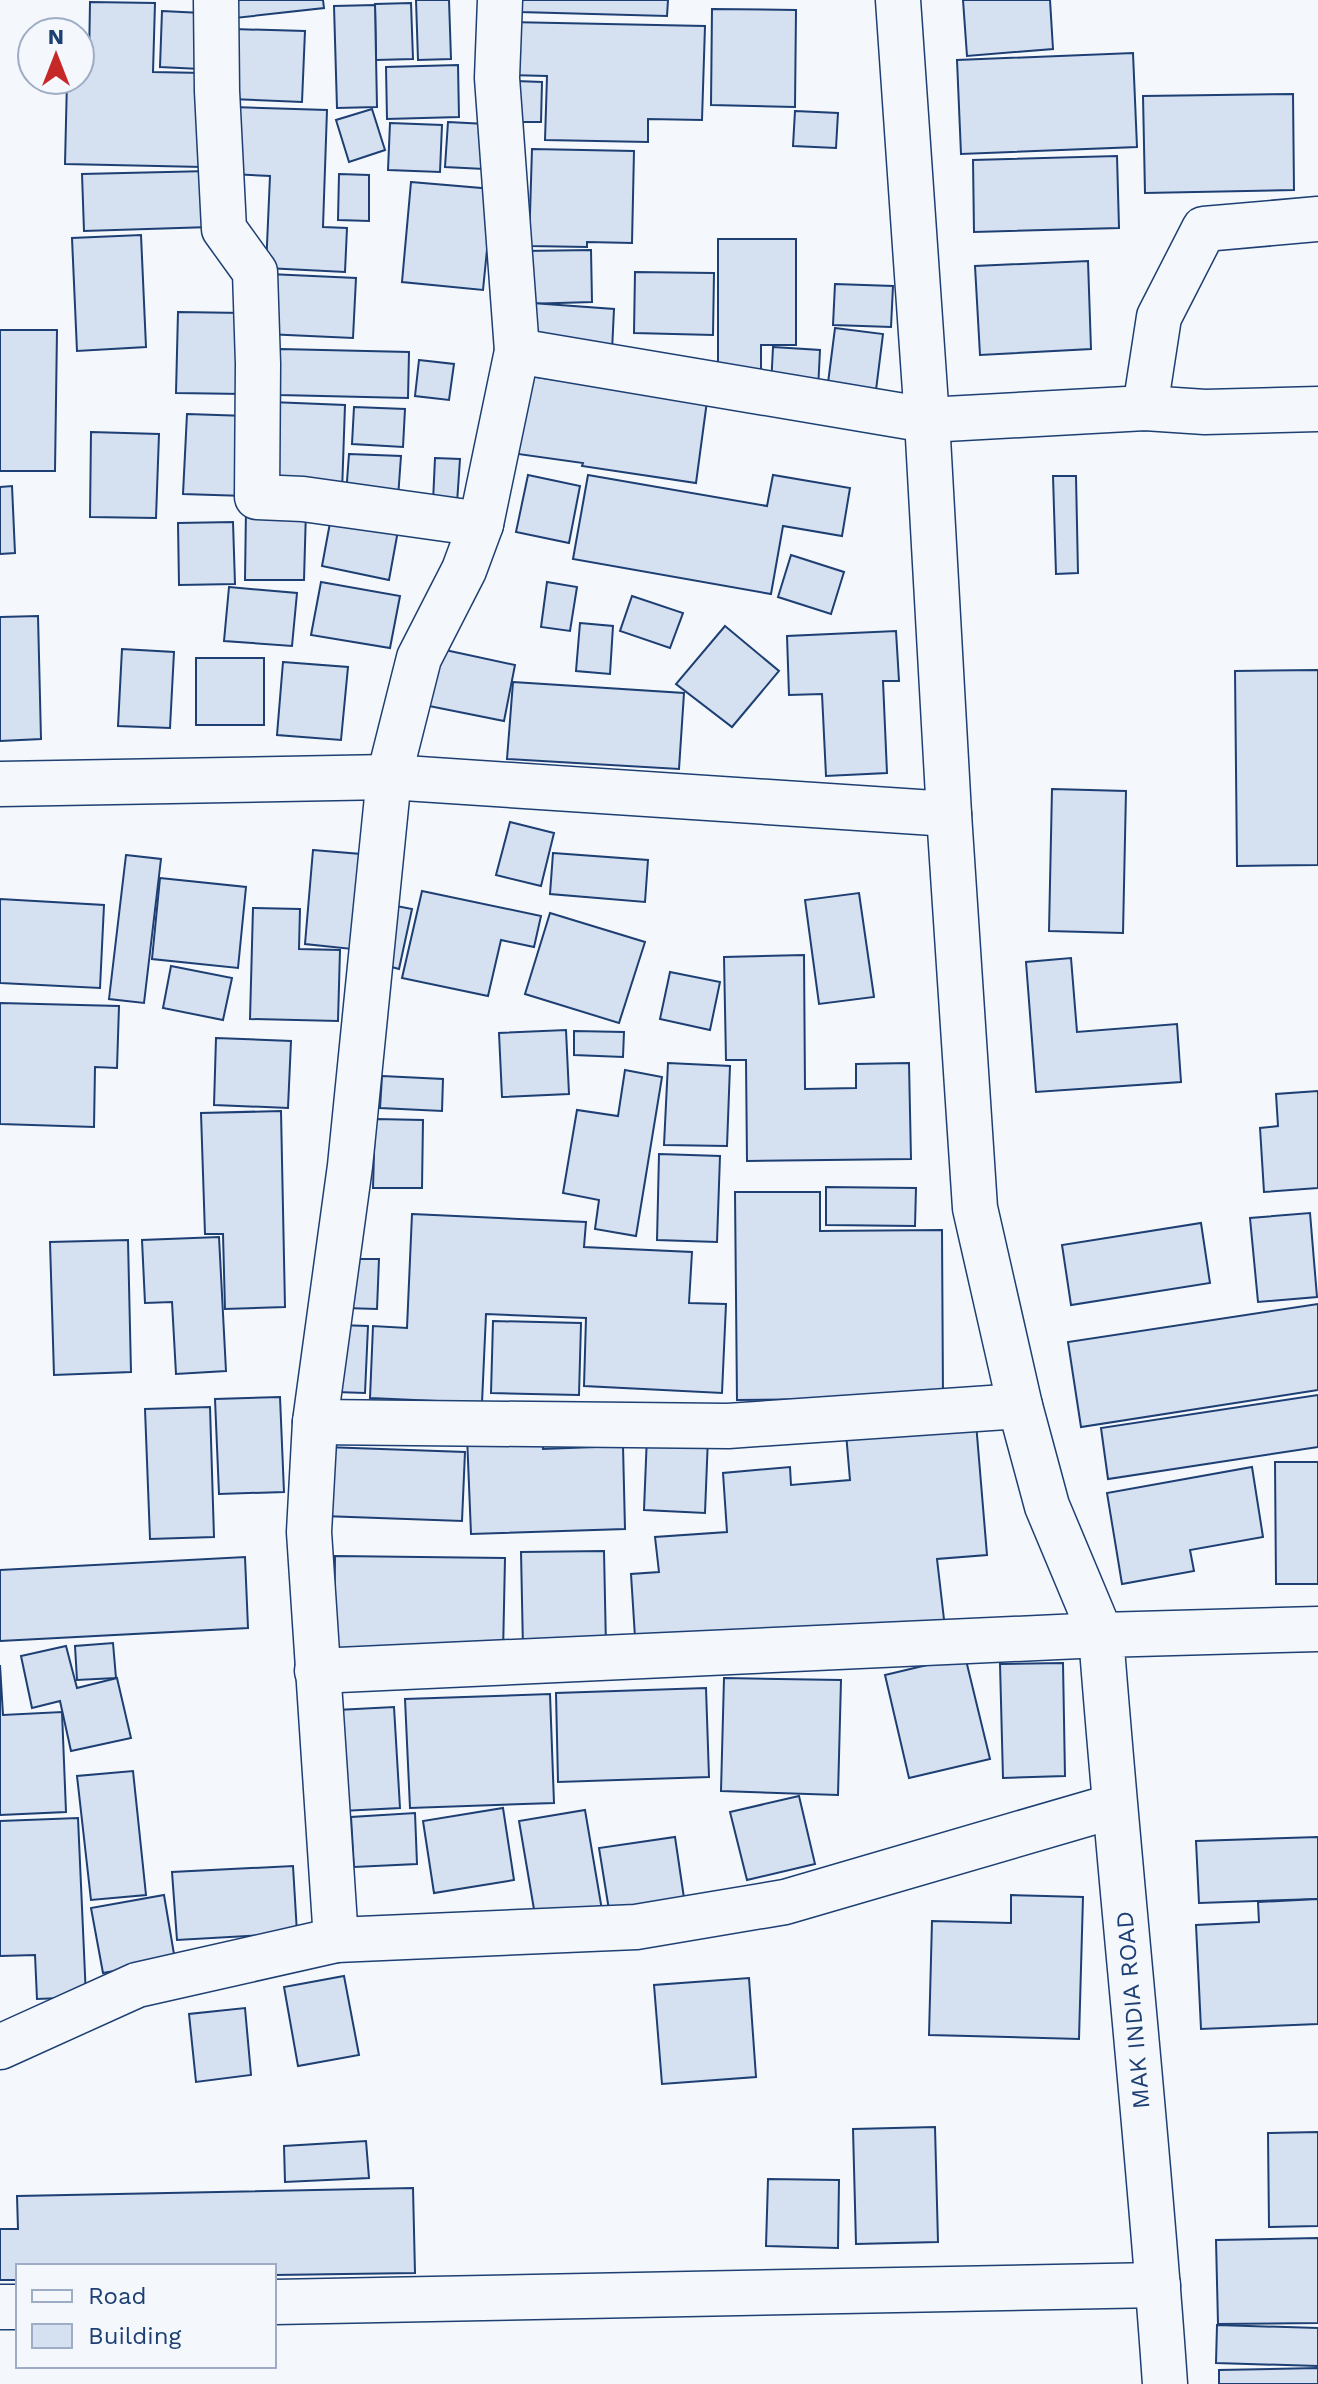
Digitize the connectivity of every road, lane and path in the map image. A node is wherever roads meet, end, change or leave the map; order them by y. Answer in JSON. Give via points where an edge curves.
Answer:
{"nodes":[{"id":1,"x":216,"y":0,"type":"edge"},
{"id":2,"x":500,"y":0,"type":"edge"},
{"id":3,"x":898,"y":0,"type":"edge"},
{"id":4,"x":1318,"y":219,"type":"edge"},
{"id":5,"x":517,"y":351,"type":"junction"},
{"id":6,"x":1145,"y":408,"type":"junction"},
{"id":7,"x":1318,"y":409,"type":"edge"},
{"id":8,"x":927,"y":420,"type":"junction"},
{"id":9,"x":481,"y":524,"type":"junction"},
{"id":10,"x":389,"y":777,"type":"junction"},
{"id":11,"x":0,"y":784,"type":"edge"},
{"id":12,"x":949,"y":814,"type":"junction"},
{"id":13,"x":1020,"y":1406,"type":"junction"},
{"id":14,"x":315,"y":1422,"type":"junction"},
{"id":15,"x":1318,"y":1629,"type":"edge"},
{"id":16,"x":1101,"y":1635,"type":"junction"},
{"id":17,"x":317,"y":1671,"type":"junction"},
{"id":18,"x":1114,"y":1806,"type":"junction"},
{"id":19,"x":336,"y":1940,"type":"junction"},
{"id":20,"x":0,"y":2047,"type":"edge"},
{"id":21,"x":1158,"y":2285,"type":"junction"},
{"id":22,"x":276,"y":2302,"type":"edge"},
{"id":23,"x":1165,"y":2384,"type":"edge"}],
"edges":[{"from":1,"to":9,"type":"street","via":[[224,229],[255,272],[257,497]]},
{"from":2,"to":5,"type":"street","via":[[497,78]]},
{"from":3,"to":8,"type":"street","name":"MAK INDIA ROAD"},
{"from":4,"to":6,"type":"street","via":[[1204,229],[1159,317]]},
{"from":5,"to":8,"type":"street"},
{"from":5,"to":9,"type":"street"},
{"from":6,"to":7,"type":"street"},
{"from":6,"to":8,"type":"street"},
{"from":8,"to":12,"type":"street","name":"MAK INDIA ROAD"},
{"from":9,"to":10,"type":"street","via":[[419,658]]},
{"from":10,"to":11,"type":"street"},
{"from":10,"to":12,"type":"street"},
{"from":10,"to":14,"type":"street","via":[[350,1166]]},
{"from":12,"to":13,"type":"street","name":"MAK INDIA ROAD","via":[[975,1208]]},
{"from":13,"to":14,"type":"street","via":[[728,1426]]},
{"from":13,"to":16,"type":"street","name":"MAK INDIA ROAD","via":[[1047,1506]]},
{"from":14,"to":17,"type":"street","via":[[309,1532]]},
{"from":15,"to":16,"type":"street"},
{"from":16,"to":17,"type":"street"},
{"from":16,"to":18,"type":"street","name":"MAK INDIA ROAD"},
{"from":17,"to":19,"type":"street"},
{"from":18,"to":19,"type":"street","via":[[785,1902],[636,1927]]},
{"from":18,"to":21,"type":"street","name":"MAK INDIA ROAD"},
{"from":19,"to":20,"type":"street","via":[[137,1985]]},
{"from":21,"to":22,"type":"street"},
{"from":21,"to":23,"type":"street","name":"MAK INDIA ROAD"}]}
